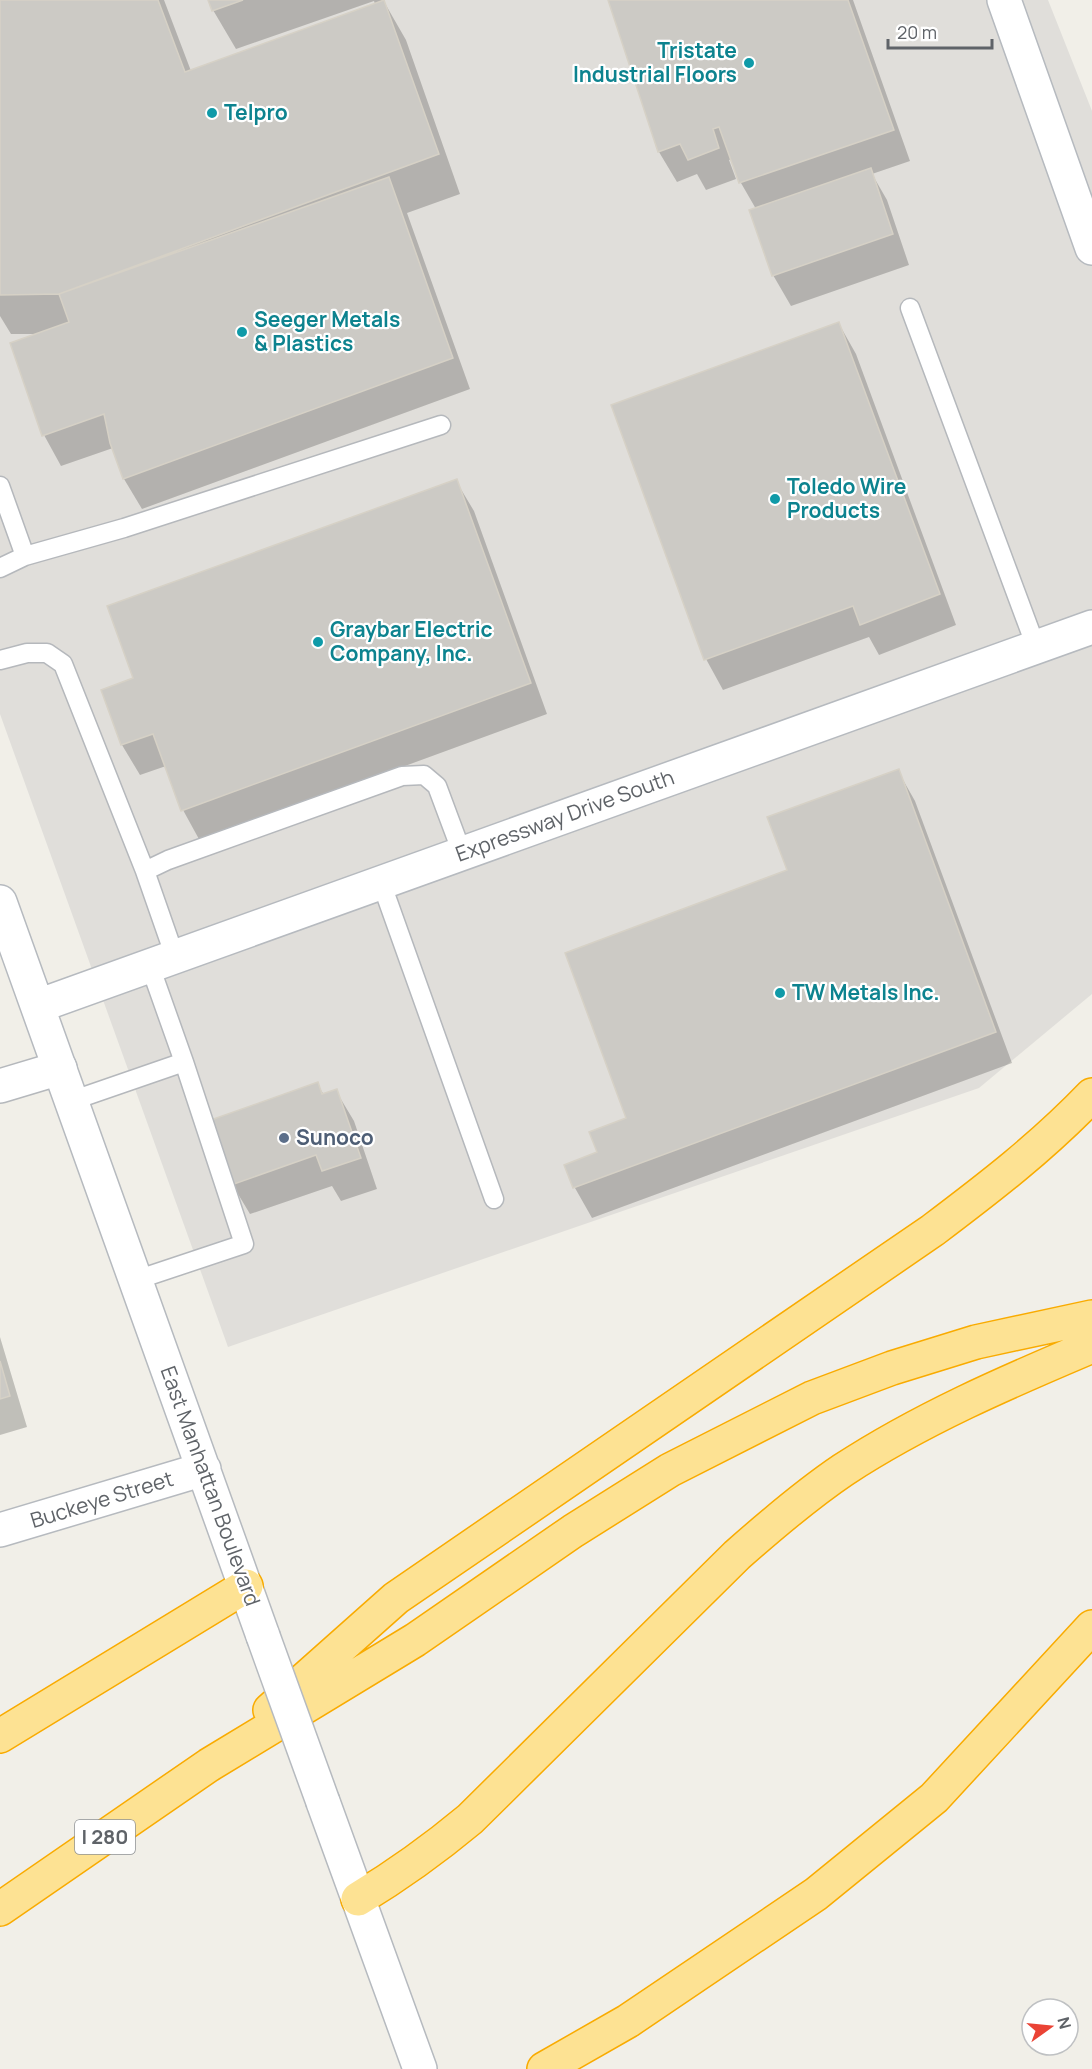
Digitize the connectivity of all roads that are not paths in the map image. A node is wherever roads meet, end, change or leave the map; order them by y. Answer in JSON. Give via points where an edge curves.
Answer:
{"nodes":[{"id":1,"x":1004,"y":0,"type":"edge"},
{"id":2,"x":1092,"y":248,"type":"edge"},
{"id":3,"x":910,"y":308,"type":"dead end"},
{"id":4,"x":441,"y":425,"type":"dead end"},
{"id":5,"x":0,"y":486,"type":"edge"},
{"id":6,"x":25,"y":556,"type":"junction"},
{"id":7,"x":0,"y":568,"type":"edge"},
{"id":8,"x":1092,"y":627,"type":"edge"},
{"id":9,"x":1036,"y":647,"type":"junction"},
{"id":10,"x":0,"y":660,"type":"edge"},
{"id":11,"x":462,"y":853,"type":"junction"},
{"id":12,"x":145,"y":871,"type":"junction"},
{"id":13,"x":381,"y":882,"type":"junction"},
{"id":14,"x":0,"y":902,"type":"edge"},
{"id":15,"x":162,"y":961,"type":"junction"},
{"id":16,"x":38,"y":1006,"type":"junction"},
{"id":17,"x":184,"y":1062,"type":"junction"},
{"id":18,"x":60,"y":1068,"type":"junction"},
{"id":19,"x":0,"y":1086,"type":"edge"},
{"id":20,"x":1092,"y":1095,"type":"edge"},
{"id":21,"x":71,"y":1101,"type":"junction"},
{"id":22,"x":494,"y":1199,"type":"dead end"},
{"id":23,"x":136,"y":1280,"type":"junction"},
{"id":24,"x":1092,"y":1317,"type":"edge"},
{"id":25,"x":1092,"y":1346,"type":"edge"},
{"id":26,"x":204,"y":1469,"type":"junction"},
{"id":27,"x":0,"y":1530,"type":"edge"},
{"id":28,"x":246,"y":1586,"type":"junction"},
{"id":29,"x":1092,"y":1627,"type":"edge"},
{"id":30,"x":0,"y":1736,"type":"edge"},
{"id":31,"x":209,"y":1765,"type":"junction"},
{"id":32,"x":358,"y":1899,"type":"junction"},
{"id":33,"x":0,"y":1909,"type":"edge"},
{"id":34,"x":416,"y":2056,"type":"edge"},
{"id":35,"x":544,"y":2069,"type":"edge"}],
"edges":[{"from":1,"to":2,"type":"street"},
{"from":3,"to":9,"type":"lane"},
{"from":4,"to":6,"type":"lane","via":[[124,528]]},
{"from":5,"to":6,"type":"lane"},
{"from":6,"to":7,"type":"lane"},
{"from":8,"to":9,"type":"street","name":"Expressway Drive South"},
{"from":9,"to":11,"type":"street","name":"Expressway Drive South"},
{"from":10,"to":12,"type":"lane","via":[[47,653],[63,664]]},
{"from":11,"to":12,"type":"lane","via":[[437,786],[424,775],[402,776]]},
{"from":11,"to":13,"type":"street","name":"Expressway Drive South"},
{"from":12,"to":15,"type":"lane"},
{"from":13,"to":15,"type":"street","name":"Expressway Drive South"},
{"from":13,"to":22,"type":"lane"},
{"from":14,"to":16,"type":"street","name":"East Manhattan Boulevard"},
{"from":15,"to":16,"type":"street","name":"Expressway Drive South"},
{"from":15,"to":17,"type":"lane"},
{"from":16,"to":18,"type":"street","name":"East Manhattan Boulevard"},
{"from":17,"to":21,"type":"lane"},
{"from":17,"to":23,"type":"lane","via":[[244,1244]]},
{"from":18,"to":19,"type":"street"},
{"from":18,"to":21,"type":"street","name":"East Manhattan Boulevard"},
{"from":20,"to":31,"type":"highway","via":[[1005,1176],[933,1230],[396,1598]]},
{"from":21,"to":23,"type":"street","name":"East Manhattan Boulevard"},
{"from":23,"to":26,"type":"street","name":"East Manhattan Boulevard"},
{"from":24,"to":31,"type":"highway","via":[[975,1342],[892,1368],[812,1398],[739,1434],[670,1470],[414,1640]]},
{"from":25,"to":32,"type":"highway","via":[[954,1408],[842,1471],[737,1555],[470,1819],[432,1851]]},
{"from":26,"to":27,"type":"street","name":"Buckeye Street"},
{"from":26,"to":28,"type":"street","name":"East Manhattan Boulevard"},
{"from":28,"to":30,"type":"highway"},
{"from":28,"to":32,"type":"street","name":"East Manhattan Boulevard","bridge":true},
{"from":29,"to":35,"type":"highway","via":[[934,1798],[816,1894],[628,2021]]},
{"from":31,"to":33,"type":"highway","number":"I 280"},
{"from":32,"to":34,"type":"street","name":"East Manhattan Boulevard"}]}
